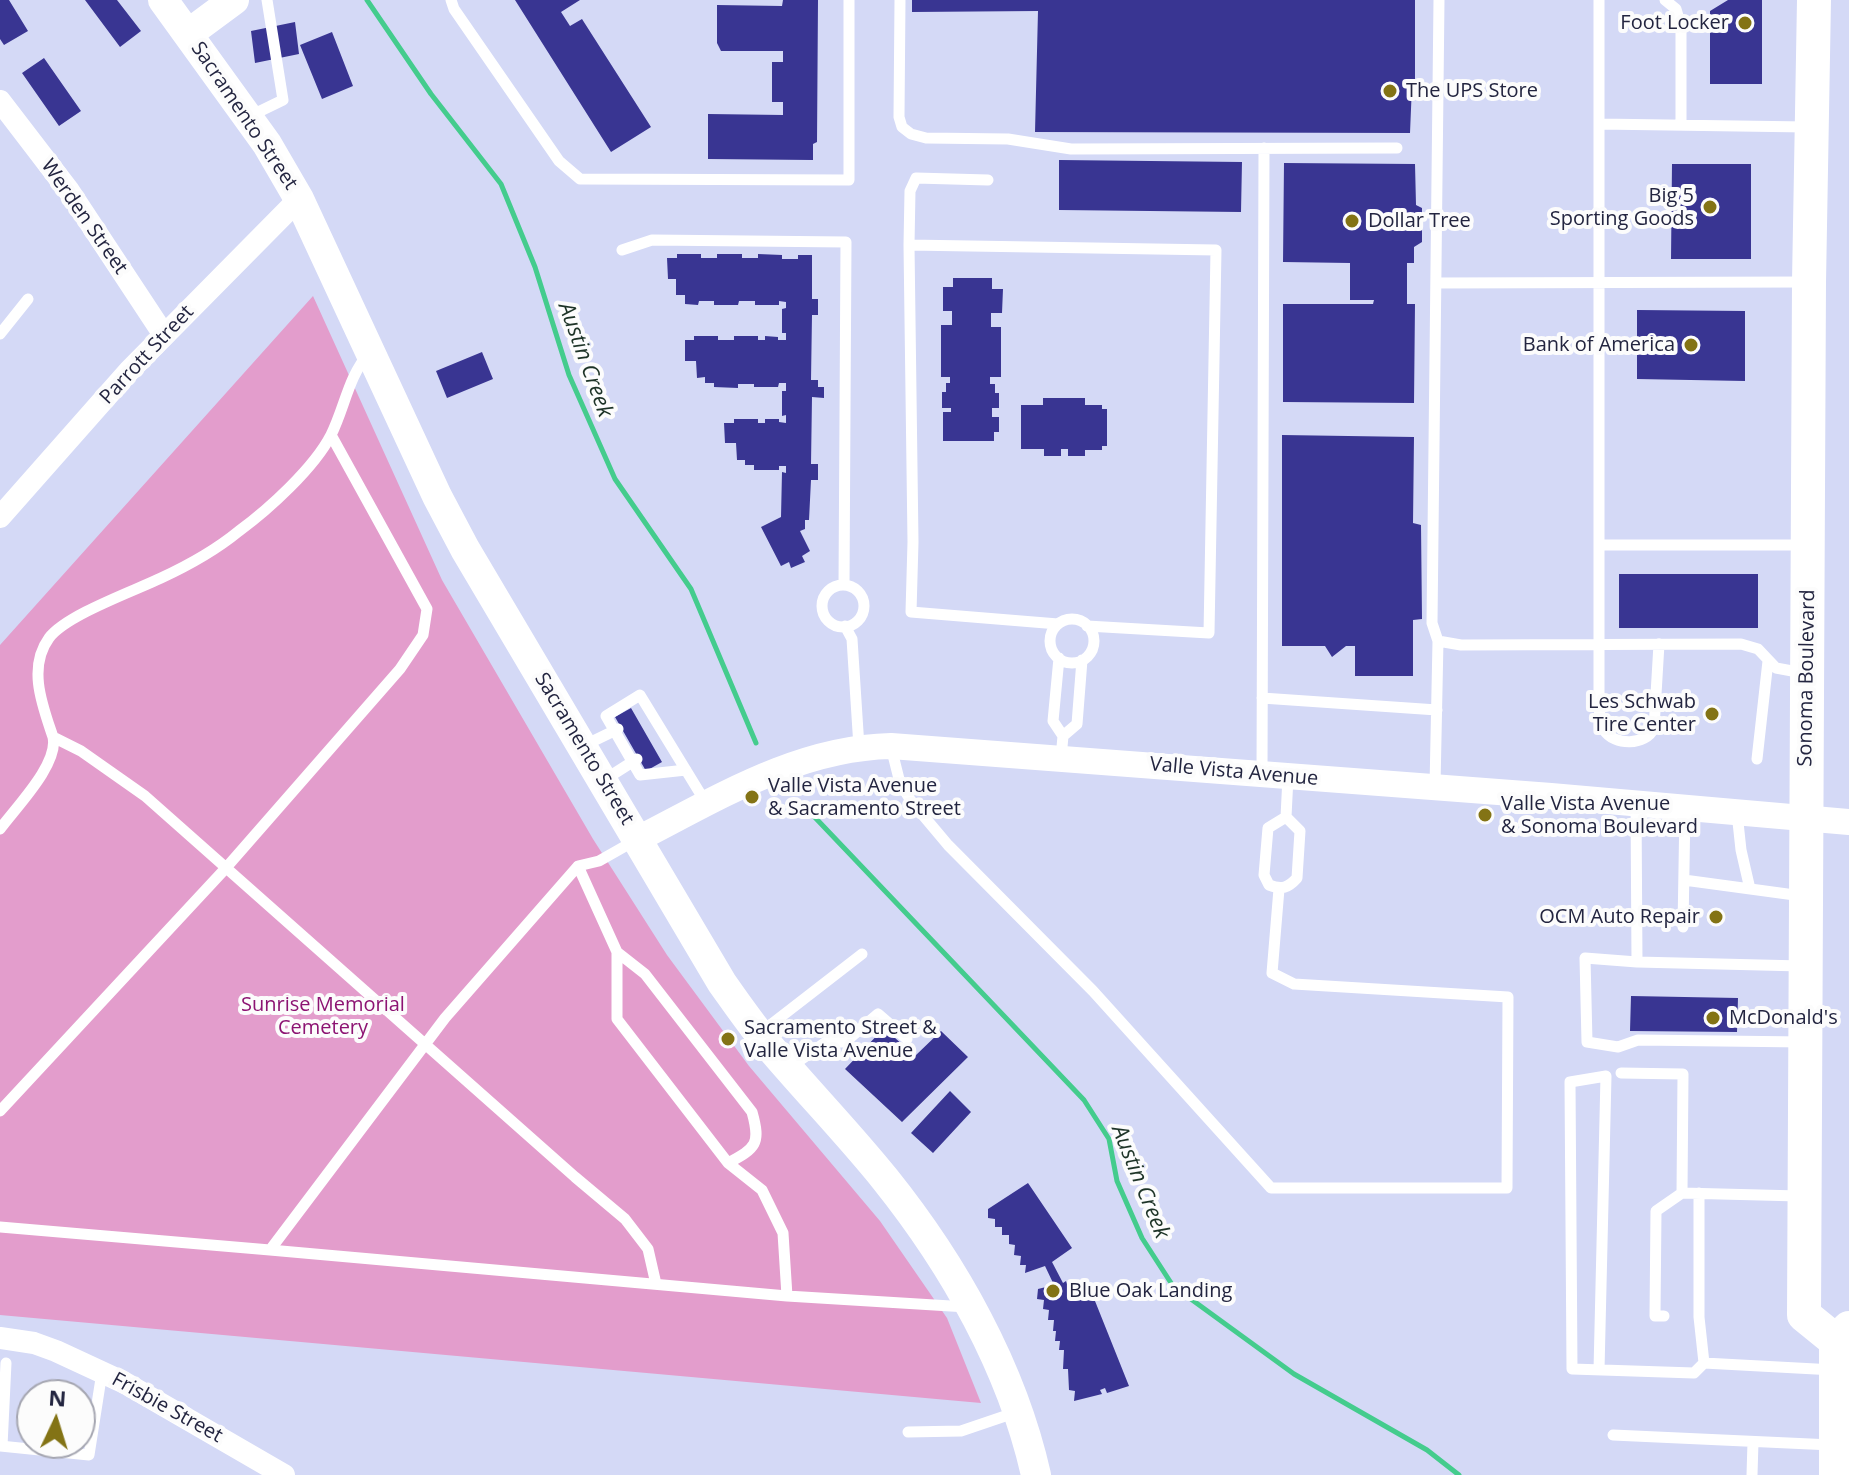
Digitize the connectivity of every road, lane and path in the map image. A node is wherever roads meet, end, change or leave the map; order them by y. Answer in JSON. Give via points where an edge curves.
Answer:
{"nodes":[{"id":1,"x":163,"y":0,"type":"edge"},
{"id":2,"x":234,"y":0,"type":"edge"},
{"id":3,"x":267,"y":0,"type":"edge"},
{"id":4,"x":451,"y":0,"type":"edge"},
{"id":5,"x":849,"y":0,"type":"edge"},
{"id":6,"x":900,"y":0,"type":"edge"},
{"id":7,"x":1439,"y":0,"type":"edge"},
{"id":8,"x":1599,"y":0,"type":"edge"},
{"id":9,"x":1665,"y":0,"type":"edge"},
{"id":10,"x":1814,"y":0,"type":"edge"},
{"id":11,"x":188,"y":34,"type":"junction"},
{"id":12,"x":0,"y":101,"type":"edge"},
{"id":13,"x":248,"y":118,"type":"junction"},
{"id":14,"x":1599,"y":124,"type":"junction"},
{"id":15,"x":1681,"y":125,"type":"junction"},
{"id":16,"x":1811,"y":127,"type":"junction"},
{"id":17,"x":1264,"y":148,"type":"junction"},
{"id":18,"x":1397,"y":148,"type":"dead end"},
{"id":19,"x":988,"y":180,"type":"dead end"},
{"id":20,"x":299,"y":199,"type":"junction"},
{"id":21,"x":909,"y":245,"type":"junction"},
{"id":22,"x":622,"y":250,"type":"dead end"},
{"id":23,"x":1809,"y":282,"type":"junction"},
{"id":24,"x":1436,"y":283,"type":"junction"},
{"id":25,"x":1600,"y":284,"type":"junction"},
{"id":26,"x":28,"y":299,"type":"dead end"},
{"id":27,"x":0,"y":334,"type":"edge"},
{"id":28,"x":164,"y":335,"type":"junction"},
{"id":29,"x":369,"y":352,"type":"junction"},
{"id":30,"x":331,"y":435,"type":"junction"},
{"id":31,"x":0,"y":517,"type":"edge"},
{"id":32,"x":1599,"y":545,"type":"junction"},
{"id":33,"x":1808,"y":545,"type":"junction"},
{"id":34,"x":844,"y":585,"type":"junction"},
{"id":35,"x":1058,"y":624,"type":"junction"},
{"id":36,"x":845,"y":626,"type":"junction"},
{"id":37,"x":1087,"y":626,"type":"junction"},
{"id":38,"x":1438,"y":641,"type":"junction"},
{"id":39,"x":1599,"y":644,"type":"junction"},
{"id":40,"x":1659,"y":644,"type":"junction"},
{"id":41,"x":1059,"y":658,"type":"junction"},
{"id":42,"x":1082,"y":660,"type":"junction"},
{"id":43,"x":1768,"y":661,"type":"junction"},
{"id":44,"x":1808,"y":674,"type":"junction"},
{"id":45,"x":1262,"y":698,"type":"junction"},
{"id":46,"x":1437,"y":710,"type":"junction"},
{"id":47,"x":651,"y":712,"type":"junction"},
{"id":48,"x":637,"y":719,"type":"dead end"},
{"id":49,"x":618,"y":729,"type":"junction"},
{"id":50,"x":53,"y":737,"type":"junction"},
{"id":51,"x":667,"y":739,"type":"junction"},
{"id":52,"x":891,"y":746,"type":"junction"},
{"id":53,"x":583,"y":747,"type":"junction"},
{"id":54,"x":859,"y":747,"type":"junction"},
{"id":55,"x":1062,"y":747,"type":"junction"},
{"id":56,"x":654,"y":748,"type":"dead end"},
{"id":57,"x":1757,"y":759,"type":"dead end"},
{"id":58,"x":635,"y":760,"type":"junction"},
{"id":59,"x":686,"y":770,"type":"junction"},
{"id":60,"x":1275,"y":776,"type":"junction"},
{"id":61,"x":604,"y":780,"type":"junction"},
{"id":62,"x":1435,"y":787,"type":"junction"},
{"id":63,"x":707,"y":803,"type":"junction"},
{"id":64,"x":1636,"y":803,"type":"junction"},
{"id":65,"x":1685,"y":808,"type":"junction"},
{"id":66,"x":1737,"y":812,"type":"junction"},
{"id":67,"x":1286,"y":817,"type":"junction"},
{"id":68,"x":1806,"y":819,"type":"junction"},
{"id":69,"x":1849,"y":822,"type":"edge"},
{"id":70,"x":0,"y":829,"type":"edge"},
{"id":71,"x":638,"y":839,"type":"junction"},
{"id":72,"x":578,"y":866,"type":"junction"},
{"id":73,"x":225,"y":869,"type":"junction"},
{"id":74,"x":1684,"y":880,"type":"junction"},
{"id":75,"x":1279,"y":889,"type":"junction"},
{"id":76,"x":1750,"y":889,"type":"junction"},
{"id":77,"x":1805,"y":896,"type":"junction"},
{"id":78,"x":1683,"y":927,"type":"dead end"},
{"id":79,"x":617,"y":952,"type":"junction"},
{"id":80,"x":862,"y":954,"type":"dead end"},
{"id":81,"x":1637,"y":962,"type":"junction"},
{"id":82,"x":1805,"y":966,"type":"junction"},
{"id":83,"x":759,"y":1033,"type":"junction"},
{"id":84,"x":907,"y":1039,"type":"dead end"},
{"id":85,"x":1804,"y":1042,"type":"junction"},
{"id":86,"x":425,"y":1045,"type":"junction"},
{"id":87,"x":789,"y":1068,"type":"junction"},
{"id":88,"x":1621,"y":1073,"type":"dead end"},
{"id":89,"x":0,"y":1111,"type":"edge"},
{"id":90,"x":728,"y":1163,"type":"junction"},
{"id":91,"x":1682,"y":1193,"type":"junction"},
{"id":92,"x":1699,"y":1193,"type":"junction"},
{"id":93,"x":1804,"y":1196,"type":"junction"},
{"id":94,"x":0,"y":1227,"type":"edge"},
{"id":95,"x":270,"y":1250,"type":"junction"},
{"id":96,"x":656,"y":1284,"type":"junction"},
{"id":97,"x":787,"y":1296,"type":"junction"},
{"id":98,"x":971,"y":1307,"type":"junction"},
{"id":99,"x":1664,"y":1316,"type":"dead end"},
{"id":100,"x":0,"y":1338,"type":"edge"},
{"id":101,"x":1841,"y":1346,"type":"edge"},
{"id":102,"x":6,"y":1363,"type":"dead end"},
{"id":103,"x":1704,"y":1363,"type":"junction"},
{"id":104,"x":1599,"y":1370,"type":"junction"},
{"id":105,"x":102,"y":1372,"type":"junction"},
{"id":106,"x":1018,"y":1411,"type":"junction"},
{"id":107,"x":908,"y":1432,"type":"dead end"},
{"id":108,"x":1613,"y":1435,"type":"dead end"},
{"id":109,"x":1753,"y":1442,"type":"junction"},
{"id":110,"x":1,"y":1446,"type":"edge"},
{"id":111,"x":1836,"y":1460,"type":"edge"},
{"id":112,"x":284,"y":1475,"type":"edge"},
{"id":113,"x":1036,"y":1475,"type":"edge"},
{"id":114,"x":1752,"y":1475,"type":"edge"}],
"edges":[{"from":1,"to":11,"type":"main road","name":"Sacramento Street"},
{"from":2,"to":11,"type":"main road"},
{"from":3,"to":13,"type":"lane","via":[[283,100]]},
{"from":4,"to":5,"type":"lane","via":[[559,161],[580,179],[817,180],[849,180]]},
{"from":6,"to":17,"type":"lane","via":[[899,117],[911,134],[1020,140],[1071,149]]},
{"from":7,"to":24,"type":"lane"},
{"from":8,"to":14,"type":"lane"},
{"from":9,"to":15,"type":"lane","via":[[1676,9],[1681,26]]},
{"from":10,"to":16,"type":"main road","name":"Sonoma Boulevard"},
{"from":11,"to":13,"type":"main road","name":"Sacramento Street"},
{"from":12,"to":28,"type":"street","name":"Werden Street","via":[[69,191]]},
{"from":13,"to":20,"type":"main road","name":"Sacramento Street"},
{"from":14,"to":15,"type":"lane"},
{"from":14,"to":25,"type":"lane"},
{"from":15,"to":16,"type":"lane"},
{"from":16,"to":23,"type":"main road","name":"Sonoma Boulevard"},
{"from":17,"to":18,"type":"lane"},
{"from":17,"to":45,"type":"lane"},
{"from":19,"to":21,"type":"lane","via":[[916,178],[910,191]]},
{"from":20,"to":28,"type":"street","name":"Parrott Street"},
{"from":20,"to":29,"type":"main road","name":"Sacramento Street"},
{"from":21,"to":35,"type":"lane","via":[[911,612]]},
{"from":21,"to":37,"type":"lane","via":[[1216,250],[1209,633]]},
{"from":22,"to":34,"type":"lane","via":[[652,240],[846,242]]},
{"from":23,"to":25,"type":"lane"},
{"from":23,"to":33,"type":"main road","name":"Sonoma Boulevard"},
{"from":24,"to":25,"type":"lane"},
{"from":24,"to":38,"type":"lane","via":[[1432,623]]},
{"from":25,"to":32,"type":"lane"},
{"from":26,"to":27,"type":"lane"},
{"from":28,"to":31,"type":"street","name":"Parrott Street"},
{"from":29,"to":30,"type":"lane","via":[[349,384]]},
{"from":29,"to":53,"type":"main road","name":"Sacramento Street","via":[[465,549]]},
{"from":30,"to":50,"type":"lane","via":[[285,492],[238,533],[164,577],[81,614],[49,637],[39,663],[39,694]]},
{"from":30,"to":73,"type":"lane","via":[[427,609],[423,635],[400,669]]},
{"from":32,"to":33,"type":"lane"},
{"from":32,"to":39,"type":"lane"},
{"from":33,"to":44,"type":"main road","name":"Sonoma Boulevard"},
{"from":34,"to":36,"type":"lane","via":[[858,591],[864,603],[862,616]]},
{"from":34,"to":36,"type":"lane","via":[[828,592],[822,604],[826,618]]},
{"from":35,"to":37,"type":"lane","via":[[1076,620]]},
{"from":35,"to":41,"type":"lane","via":[[1050,641]]},
{"from":36,"to":54,"type":"lane","via":[[852,639]]},
{"from":37,"to":42,"type":"lane","via":[[1093,644]]},
{"from":38,"to":39,"type":"lane"},
{"from":38,"to":46,"type":"lane"},
{"from":39,"to":40,"type":"lane"},
{"from":39,"to":40,"type":"lane","via":[[1600,720],[1605,733],[1634,742],[1651,735],[1657,720]]},
{"from":40,"to":43,"type":"lane","via":[[1741,644],[1758,649]]},
{"from":41,"to":42,"type":"lane","via":[[1070,663]]},
{"from":41,"to":55,"type":"lane","via":[[1053,721]]},
{"from":42,"to":55,"type":"lane","via":[[1077,724]]},
{"from":43,"to":44,"type":"lane","via":[[1776,668]]},
{"from":43,"to":57,"type":"lane"},
{"from":44,"to":68,"type":"main road","name":"Sonoma Boulevard"},
{"from":45,"to":46,"type":"lane"},
{"from":45,"to":60,"type":"lane"},
{"from":46,"to":62,"type":"lane"},
{"from":47,"to":48,"type":"lane"},
{"from":47,"to":49,"type":"lane","via":[[640,695],[606,716]]},
{"from":47,"to":51,"type":"lane"},
{"from":49,"to":53,"type":"lane"},
{"from":49,"to":58,"type":"lane"},
{"from":50,"to":70,"type":"lane","via":[[51,761]]},
{"from":50,"to":73,"type":"lane","via":[[145,796]]},
{"from":51,"to":56,"type":"lane"},
{"from":51,"to":59,"type":"lane"},
{"from":52,"to":54,"type":"street","name":"Valle Vista Avenue"},
{"from":52,"to":55,"type":"street","name":"Valle Vista Avenue"},
{"from":52,"to":75,"type":"lane","via":[[900,783],[948,845],[1093,991],[1271,1188],[1507,1188],[1508,997],[1294,984],[1272,973]]},
{"from":53,"to":61,"type":"main road","name":"Sacramento Street"},
{"from":54,"to":63,"type":"street","name":"Valle Vista Avenue","via":[[764,774]]},
{"from":55,"to":60,"type":"street","name":"Valle Vista Avenue"},
{"from":58,"to":59,"type":"lane","via":[[640,775]]},
{"from":58,"to":61,"type":"lane"},
{"from":59,"to":63,"type":"lane"},
{"from":60,"to":62,"type":"street","name":"Valle Vista Avenue"},
{"from":60,"to":67,"type":"lane"},
{"from":61,"to":71,"type":"main road","name":"Sacramento Street"},
{"from":62,"to":64,"type":"street","name":"Valle Vista Avenue"},
{"from":63,"to":71,"type":"street","name":"Valle Vista Avenue"},
{"from":64,"to":65,"type":"street","name":"Valle Vista Avenue"},
{"from":64,"to":81,"type":"lane"},
{"from":65,"to":66,"type":"street","name":"Valle Vista Avenue"},
{"from":65,"to":74,"type":"lane"},
{"from":66,"to":68,"type":"street","name":"Valle Vista Avenue"},
{"from":66,"to":76,"type":"lane"},
{"from":67,"to":75,"type":"lane","via":[[1300,831],[1297,878]]},
{"from":67,"to":75,"type":"lane","via":[[1268,828],[1264,875]]},
{"from":68,"to":69,"type":"street","name":"Valle Vista Avenue"},
{"from":68,"to":77,"type":"main road","name":"Sonoma Boulevard"},
{"from":71,"to":72,"type":"lane","via":[[599,861]]},
{"from":71,"to":83,"type":"main road","name":"Sacramento Street","via":[[722,983]]},
{"from":72,"to":79,"type":"lane"},
{"from":72,"to":86,"type":"lane"},
{"from":73,"to":86,"type":"lane"},
{"from":73,"to":89,"type":"lane"},
{"from":74,"to":76,"type":"lane"},
{"from":74,"to":78,"type":"lane"},
{"from":76,"to":77,"type":"lane"},
{"from":77,"to":82,"type":"main road","name":"Sonoma Boulevard"},
{"from":79,"to":90,"type":"lane","via":[[617,1019]]},
{"from":79,"to":90,"type":"lane","via":[[645,974],[752,1112],[758,1134],[751,1150]]},
{"from":80,"to":83,"type":"lane"},
{"from":81,"to":82,"type":"lane"},
{"from":81,"to":85,"type":"lane","via":[[1585,958],[1587,1042],[1618,1047],[1638,1040]]},
{"from":82,"to":85,"type":"main road","name":"Sonoma Boulevard"},
{"from":83,"to":87,"type":"main road","name":"Sacramento Street"},
{"from":84,"to":87,"type":"lane","via":[[878,1014],[845,1042],[826,1042]]},
{"from":85,"to":93,"type":"main road","name":"Sonoma Boulevard"},
{"from":86,"to":95,"type":"lane"},
{"from":86,"to":96,"type":"lane","via":[[625,1219],[648,1249]]},
{"from":87,"to":98,"type":"main road","name":"Sacramento Street","via":[[885,1179]]},
{"from":88,"to":91,"type":"lane","via":[[1683,1074]]},
{"from":90,"to":97,"type":"lane","via":[[762,1190],[783,1233]]},
{"from":91,"to":92,"type":"lane"},
{"from":91,"to":99,"type":"lane","via":[[1656,1211],[1655,1316]]},
{"from":92,"to":93,"type":"lane"},
{"from":92,"to":103,"type":"lane","via":[[1693,1317]]},
{"from":93,"to":101,"type":"main road","name":"Sonoma Boulevard","via":[[1804,1315]]},
{"from":94,"to":95,"type":"lane"},
{"from":95,"to":96,"type":"lane"},
{"from":96,"to":97,"type":"lane"},
{"from":97,"to":98,"type":"lane"},
{"from":98,"to":106,"type":"main road","name":"Sacramento Street"},
{"from":100,"to":105,"type":"street","name":"Frisbie Street","via":[[34,1343]]},
{"from":101,"to":103,"type":"lane"},
{"from":101,"to":111,"type":"main road"},
{"from":102,"to":110,"type":"lane"},
{"from":103,"to":104,"type":"lane","via":[[1694,1373]]},
{"from":104,"to":104,"type":"lane","via":[[1602,1246],[1606,1076],[1570,1082],[1572,1369]]},
{"from":105,"to":110,"type":"lane","via":[[89,1455]]},
{"from":105,"to":112,"type":"street","name":"Frisbie Street"},
{"from":106,"to":107,"type":"lane","via":[[961,1431]]},
{"from":106,"to":113,"type":"main road","name":"Sacramento Street"},
{"from":108,"to":109,"type":"lane"},
{"from":109,"to":111,"type":"lane"},
{"from":109,"to":114,"type":"lane"}]}
